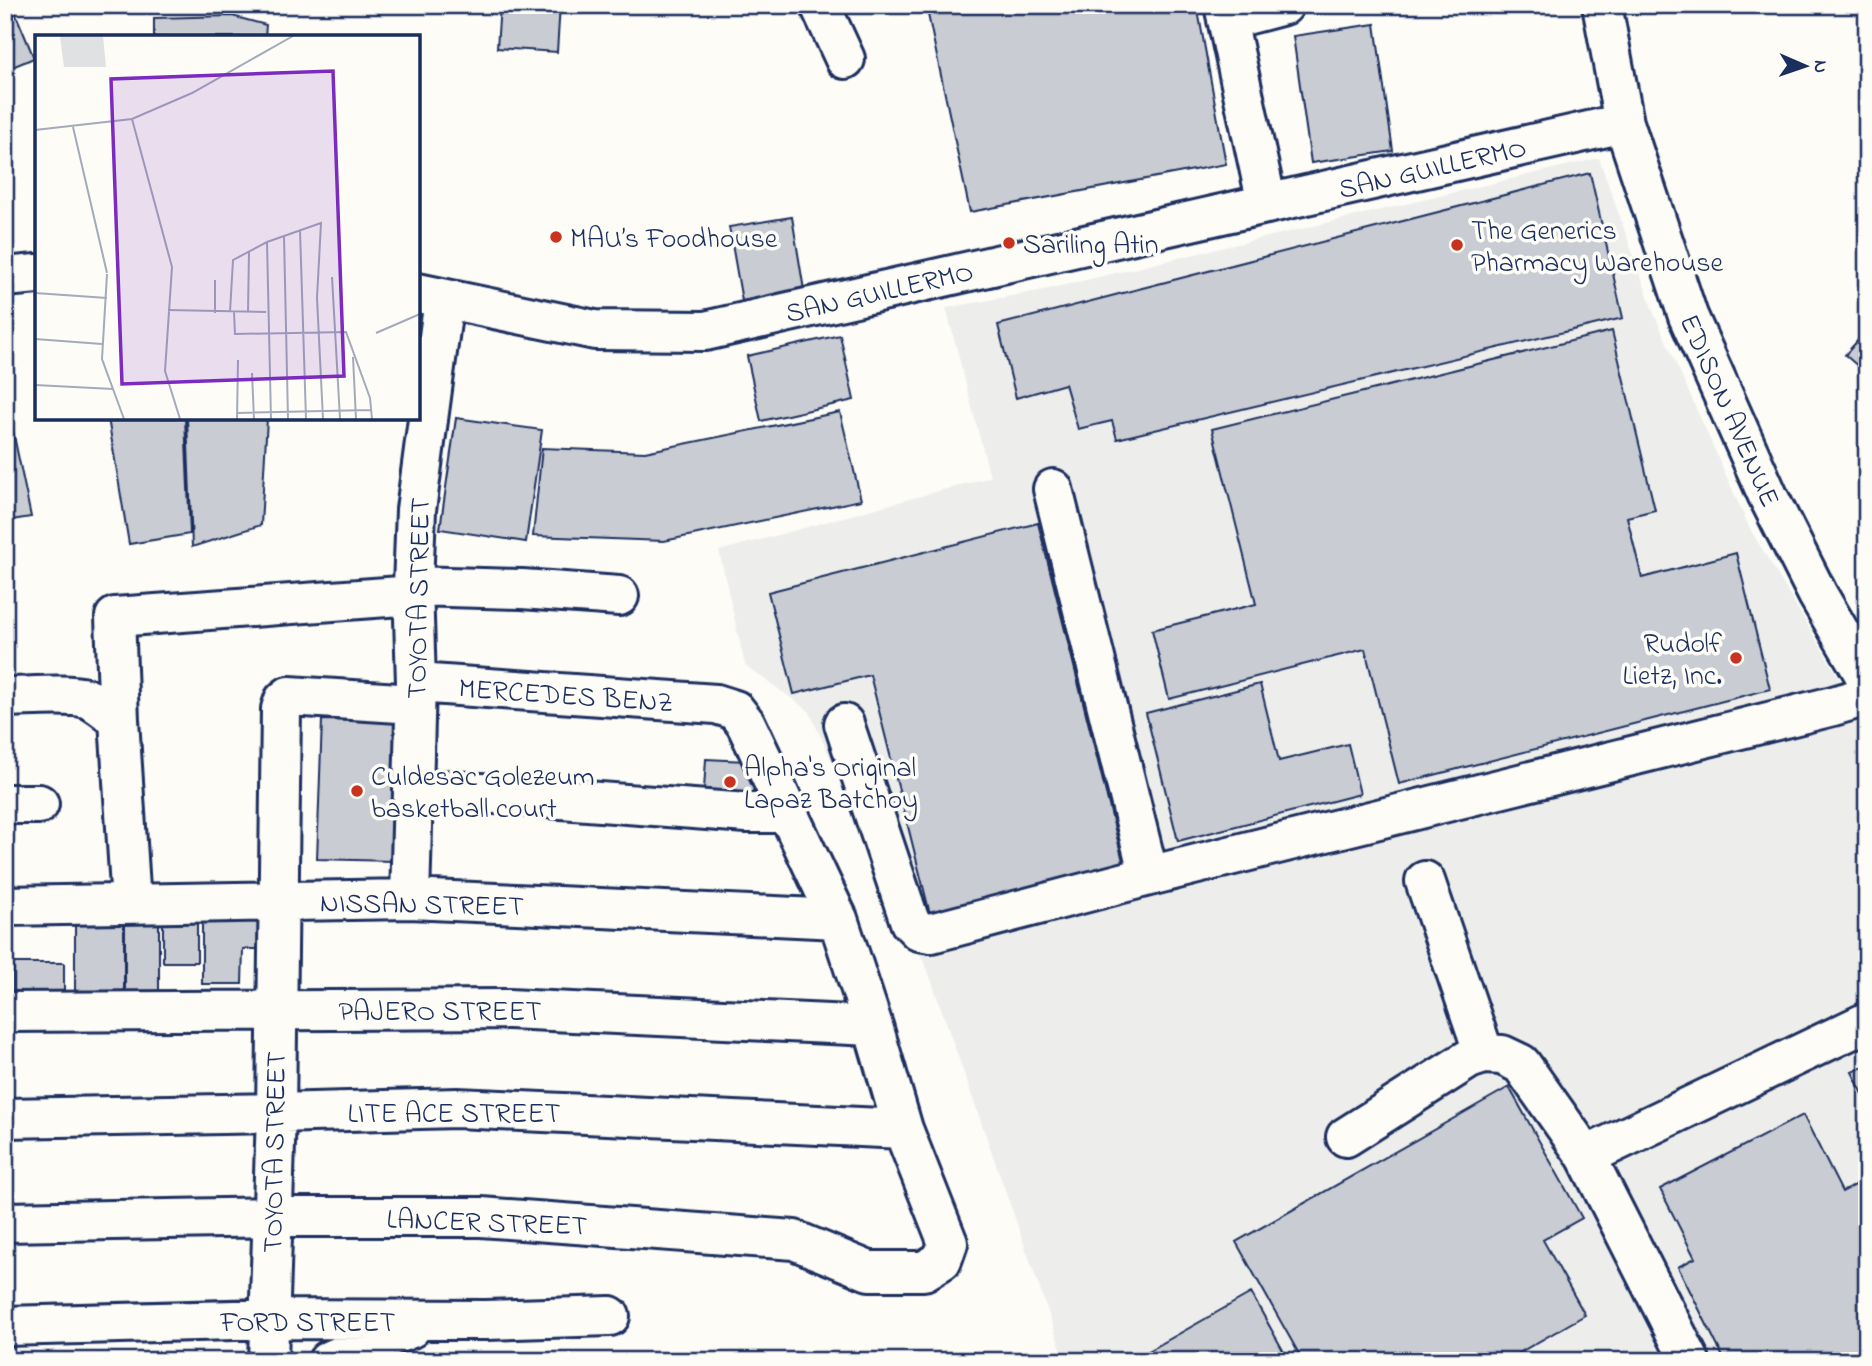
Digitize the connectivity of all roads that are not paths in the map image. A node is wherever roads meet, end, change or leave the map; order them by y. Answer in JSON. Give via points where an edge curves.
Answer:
{"nodes":[{"id":1,"x":820,"y":5,"type":"edge"},
{"id":2,"x":1284,"y":5,"type":"edge"},
{"id":3,"x":1602,"y":5,"type":"edge"},
{"id":4,"x":1226,"y":13,"type":"edge"},
{"id":5,"x":845,"y":60,"type":"dead end"},
{"id":6,"x":1624,"y":123,"type":"junction"},
{"id":7,"x":1267,"y":204,"type":"junction"},
{"id":8,"x":35,"y":274,"type":"edge"},
{"id":9,"x":5,"y":277,"type":"edge"},
{"id":10,"x":431,"y":296,"type":"edge"},
{"id":11,"x":1053,"y":489,"type":"dead end"},
{"id":12,"x":413,"y":590,"type":"junction"},
{"id":13,"x":619,"y":596,"type":"dead end"},
{"id":14,"x":1867,"y":679,"type":"edge"},
{"id":15,"x":415,"y":694,"type":"junction"},
{"id":16,"x":1867,"y":696,"type":"edge"},
{"id":17,"x":5,"y":697,"type":"edge"},
{"id":18,"x":119,"y":720,"type":"junction"},
{"id":19,"x":844,"y":724,"type":"dead end"},
{"id":20,"x":414,"y":788,"type":"junction"},
{"id":21,"x":788,"y":813,"type":"junction"},
{"id":22,"x":1149,"y":876,"type":"junction"},
{"id":23,"x":1425,"y":881,"type":"dead end"},
{"id":24,"x":410,"y":899,"type":"junction"},
{"id":25,"x":278,"y":902,"type":"junction"},
{"id":26,"x":131,"y":904,"type":"junction"},
{"id":27,"x":5,"y":906,"type":"edge"},
{"id":28,"x":838,"y":919,"type":"junction"},
{"id":29,"x":276,"y":1010,"type":"junction"},
{"id":30,"x":5,"y":1012,"type":"edge"},
{"id":31,"x":1867,"y":1022,"type":"edge"},
{"id":32,"x":873,"y":1026,"type":"junction"},
{"id":33,"x":1483,"y":1054,"type":"junction"},
{"id":34,"x":276,"y":1113,"type":"junction"},
{"id":35,"x":5,"y":1118,"type":"edge"},
{"id":36,"x":903,"y":1129,"type":"junction"},
{"id":37,"x":1346,"y":1137,"type":"dead end"},
{"id":38,"x":1586,"y":1156,"type":"junction"},
{"id":39,"x":272,"y":1217,"type":"junction"},
{"id":40,"x":5,"y":1222,"type":"edge"},
{"id":41,"x":610,"y":1316,"type":"dead end"},
{"id":42,"x":270,"y":1319,"type":"junction"},
{"id":43,"x":430,"y":1320,"type":"junction"},
{"id":44,"x":5,"y":1326,"type":"edge"},
{"id":45,"x":268,"y":1361,"type":"edge"},
{"id":46,"x":328,"y":1361,"type":"edge"},
{"id":47,"x":1690,"y":1361,"type":"edge"}],
"edges":[{"from":1,"to":5,"type":"street"},
{"from":2,"to":4,"type":"street"},
{"from":3,"to":6,"type":"street","name":"EDISON AVENUE"},
{"from":4,"to":7,"type":"street"},
{"from":6,"to":7,"type":"street","name":"SAN GUILLERMO"},
{"from":6,"to":14,"type":"street","name":"EDISON AVENUE","via":[[1693,328],[1768,496]]},
{"from":7,"to":10,"type":"street","name":"SAN GUILLERMO","via":[[705,331],[595,330]]},
{"from":8,"to":9,"type":"street"},
{"from":10,"to":12,"type":"street","name":"TOYOTA STREET"},
{"from":11,"to":22,"type":"street"},
{"from":12,"to":13,"type":"street","via":[[522,589]]},
{"from":12,"to":15,"type":"street","name":"TOYOTA STREET"},
{"from":12,"to":18,"type":"street","via":[[115,617]]},
{"from":15,"to":20,"type":"street","name":"TOYOTA STREET"},
{"from":15,"to":21,"type":"street","name":"MERCEDES BENZ","via":[[716,704],[735,710]]},
{"from":15,"to":25,"type":"street","name":"MERCEDES BENZ","via":[[289,696],[284,700]]},
{"from":16,"to":22,"type":"street"},
{"from":17,"to":18,"type":"street","via":[[86,698]]},
{"from":18,"to":26,"type":"street"},
{"from":19,"to":22,"type":"street","via":[[910,922],[919,931],[931,933]]},
{"from":20,"to":21,"type":"street"},
{"from":20,"to":24,"type":"street","name":"TOYOTA STREET"},
{"from":21,"to":28,"type":"street"},
{"from":23,"to":33,"type":"street"},
{"from":24,"to":25,"type":"street","name":"NISSAN STREET"},
{"from":24,"to":28,"type":"street","name":"NISSAN STREET"},
{"from":25,"to":26,"type":"street","name":"NISSAN STREET"},
{"from":25,"to":29,"type":"street","name":"TOYOTA STREET"},
{"from":26,"to":27,"type":"street","name":"NISSAN STREET"},
{"from":28,"to":32,"type":"street"},
{"from":29,"to":30,"type":"street","name":"PAJERO STREET"},
{"from":29,"to":32,"type":"street","name":"PAJERO STREET","via":[[508,1009]]},
{"from":29,"to":34,"type":"street","name":"TOYOTA STREET"},
{"from":31,"to":38,"type":"street"},
{"from":32,"to":36,"type":"street"},
{"from":33,"to":37,"type":"street"},
{"from":33,"to":38,"type":"street","via":[[1521,1063]]},
{"from":34,"to":35,"type":"street","name":"LITE ACE STREET"},
{"from":34,"to":36,"type":"street","name":"LITE ACE STREET","via":[[457,1108]]},
{"from":34,"to":39,"type":"street","name":"TOYOTA STREET"},
{"from":36,"to":39,"type":"street","name":"LANCER STREET","via":[[947,1244],[942,1260],[923,1271],[869,1271],[794,1240],[481,1217]]},
{"from":38,"to":47,"type":"street"},
{"from":39,"to":40,"type":"street","name":"LANCER STREET"},
{"from":39,"to":42,"type":"street","name":"TOYOTA STREET"},
{"from":41,"to":43,"type":"street","name":"FORD STREET"},
{"from":42,"to":43,"type":"street","name":"FORD STREET"},
{"from":42,"to":44,"type":"street","name":"FORD STREET"},
{"from":42,"to":45,"type":"street","name":"TOYOTA STREET"},
{"from":43,"to":46,"type":"street"}]}
